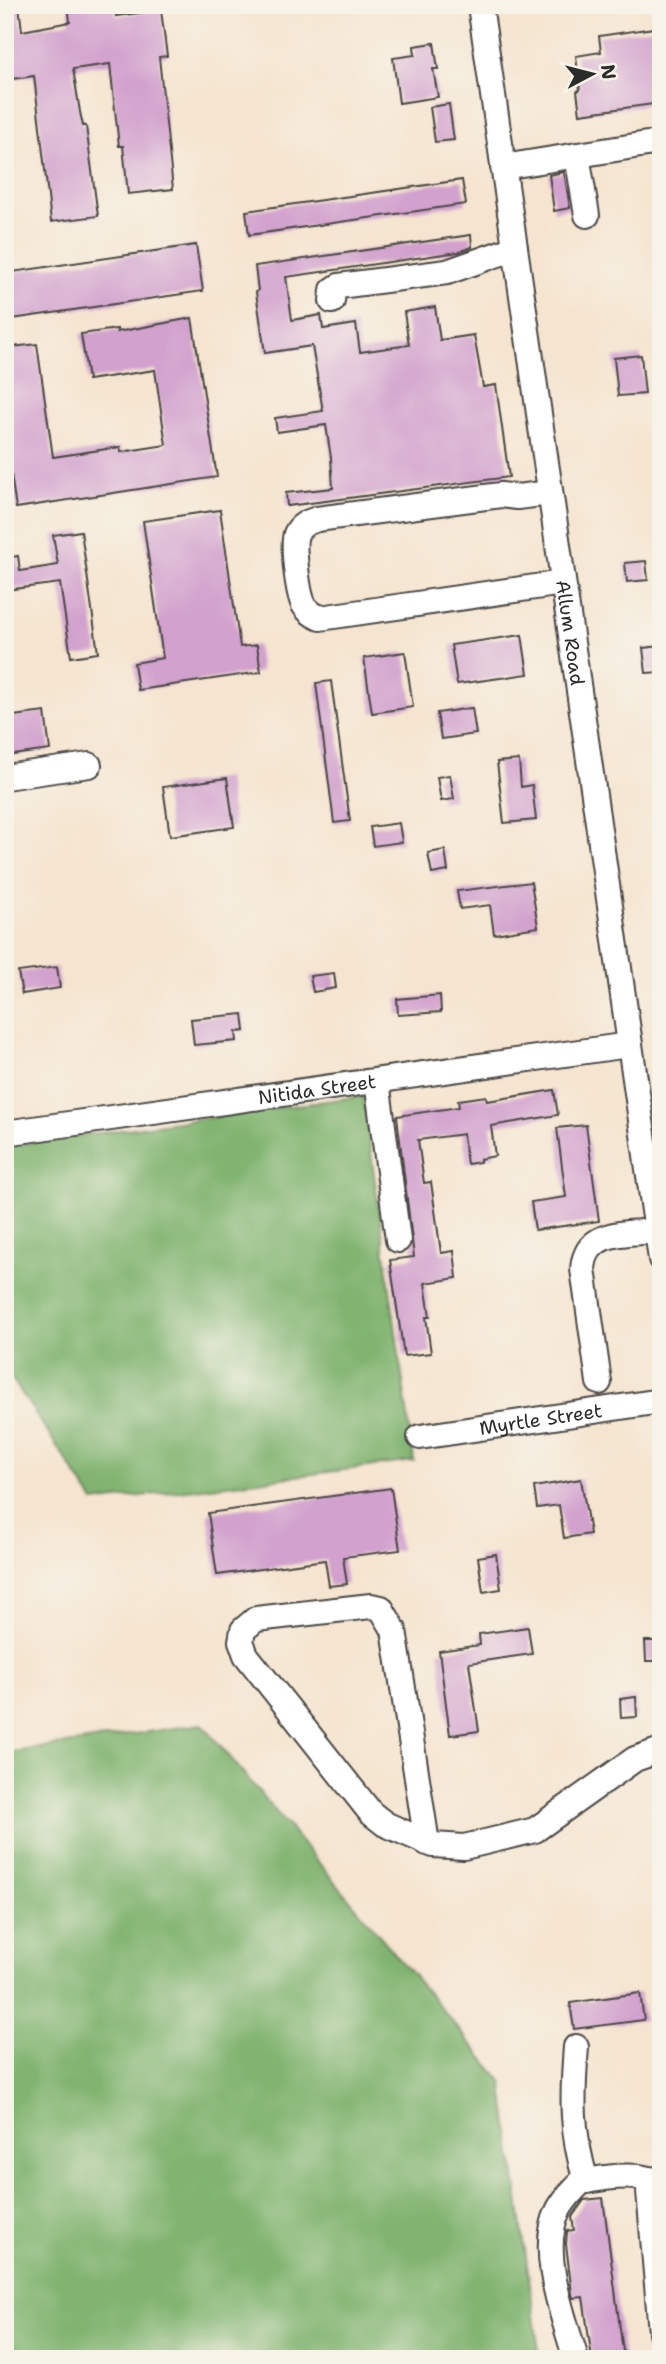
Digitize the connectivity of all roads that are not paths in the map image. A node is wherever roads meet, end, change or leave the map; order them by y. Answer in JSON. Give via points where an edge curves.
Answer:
{"nodes":[{"id":1,"x":480,"y":5,"type":"edge"},
{"id":2,"x":647,"y":144,"type":"dead end"},
{"id":3,"x":578,"y":155,"type":"junction"},
{"id":4,"x":503,"y":167,"type":"junction"},
{"id":5,"x":587,"y":215,"type":"dead end"},
{"id":6,"x":515,"y":248,"type":"junction"},
{"id":7,"x":332,"y":301,"type":"dead end"},
{"id":8,"x":550,"y":493,"type":"junction"},
{"id":9,"x":563,"y":583,"type":"junction"},
{"id":10,"x":89,"y":765,"type":"dead end"},
{"id":11,"x":5,"y":777,"type":"edge"},
{"id":12,"x":629,"y":1045,"type":"junction"},
{"id":13,"x":377,"y":1080,"type":"junction"},
{"id":14,"x":5,"y":1133,"type":"edge"},
{"id":15,"x":657,"y":1231,"type":"junction"},
{"id":16,"x":398,"y":1240,"type":"dead end"},
{"id":17,"x":661,"y":1259,"type":"edge"},
{"id":18,"x":599,"y":1382,"type":"dead end"},
{"id":19,"x":661,"y":1401,"type":"edge"},
{"id":20,"x":421,"y":1437,"type":"dead end"},
{"id":21,"x":661,"y":1750,"type":"edge"},
{"id":22,"x":427,"y":1843,"type":"junction"},
{"id":23,"x":576,"y":2047,"type":"dead end"},
{"id":24,"x":654,"y":2179,"type":"edge"},
{"id":25,"x":586,"y":2181,"type":"junction"},
{"id":26,"x":661,"y":2332,"type":"edge"},
{"id":27,"x":576,"y":2359,"type":"edge"}],
"edges":[{"from":1,"to":4,"type":"street","name":"Allum Road"},
{"from":2,"to":3,"type":"street"},
{"from":3,"to":4,"type":"street"},
{"from":3,"to":5,"type":"street"},
{"from":4,"to":6,"type":"street","name":"Allum Road"},
{"from":6,"to":7,"type":"street","via":[[447,272],[339,286],[333,290]]},
{"from":6,"to":8,"type":"street","name":"Allum Road"},
{"from":8,"to":9,"type":"street","name":"Allum Road"},
{"from":8,"to":9,"type":"street","via":[[488,497],[304,524],[295,545],[302,602],[309,613],[320,618]]},
{"from":9,"to":12,"type":"street","name":"Allum Road"},
{"from":10,"to":11,"type":"street"},
{"from":12,"to":13,"type":"street","name":"Nitida Street"},
{"from":12,"to":15,"type":"street","name":"Allum Road"},
{"from":13,"to":14,"type":"street","name":"Nitida Street"},
{"from":13,"to":16,"type":"street"},
{"from":15,"to":17,"type":"street","name":"Allum Road"},
{"from":15,"to":18,"type":"street","via":[[598,1240],[584,1255]]},
{"from":19,"to":20,"type":"street","name":"Myrtle Street"},
{"from":21,"to":22,"type":"street","via":[[635,1759],[535,1830],[464,1847]]},
{"from":22,"to":22,"type":"street","via":[[371,1813],[246,1655],[243,1630],[256,1619],[381,1608],[394,1630]]},
{"from":23,"to":25,"type":"street","via":[[572,2110]]},
{"from":24,"to":25,"type":"street"},
{"from":24,"to":26,"type":"street"},
{"from":25,"to":27,"type":"street","via":[[557,2212],[551,2261],[556,2295]]}]}
